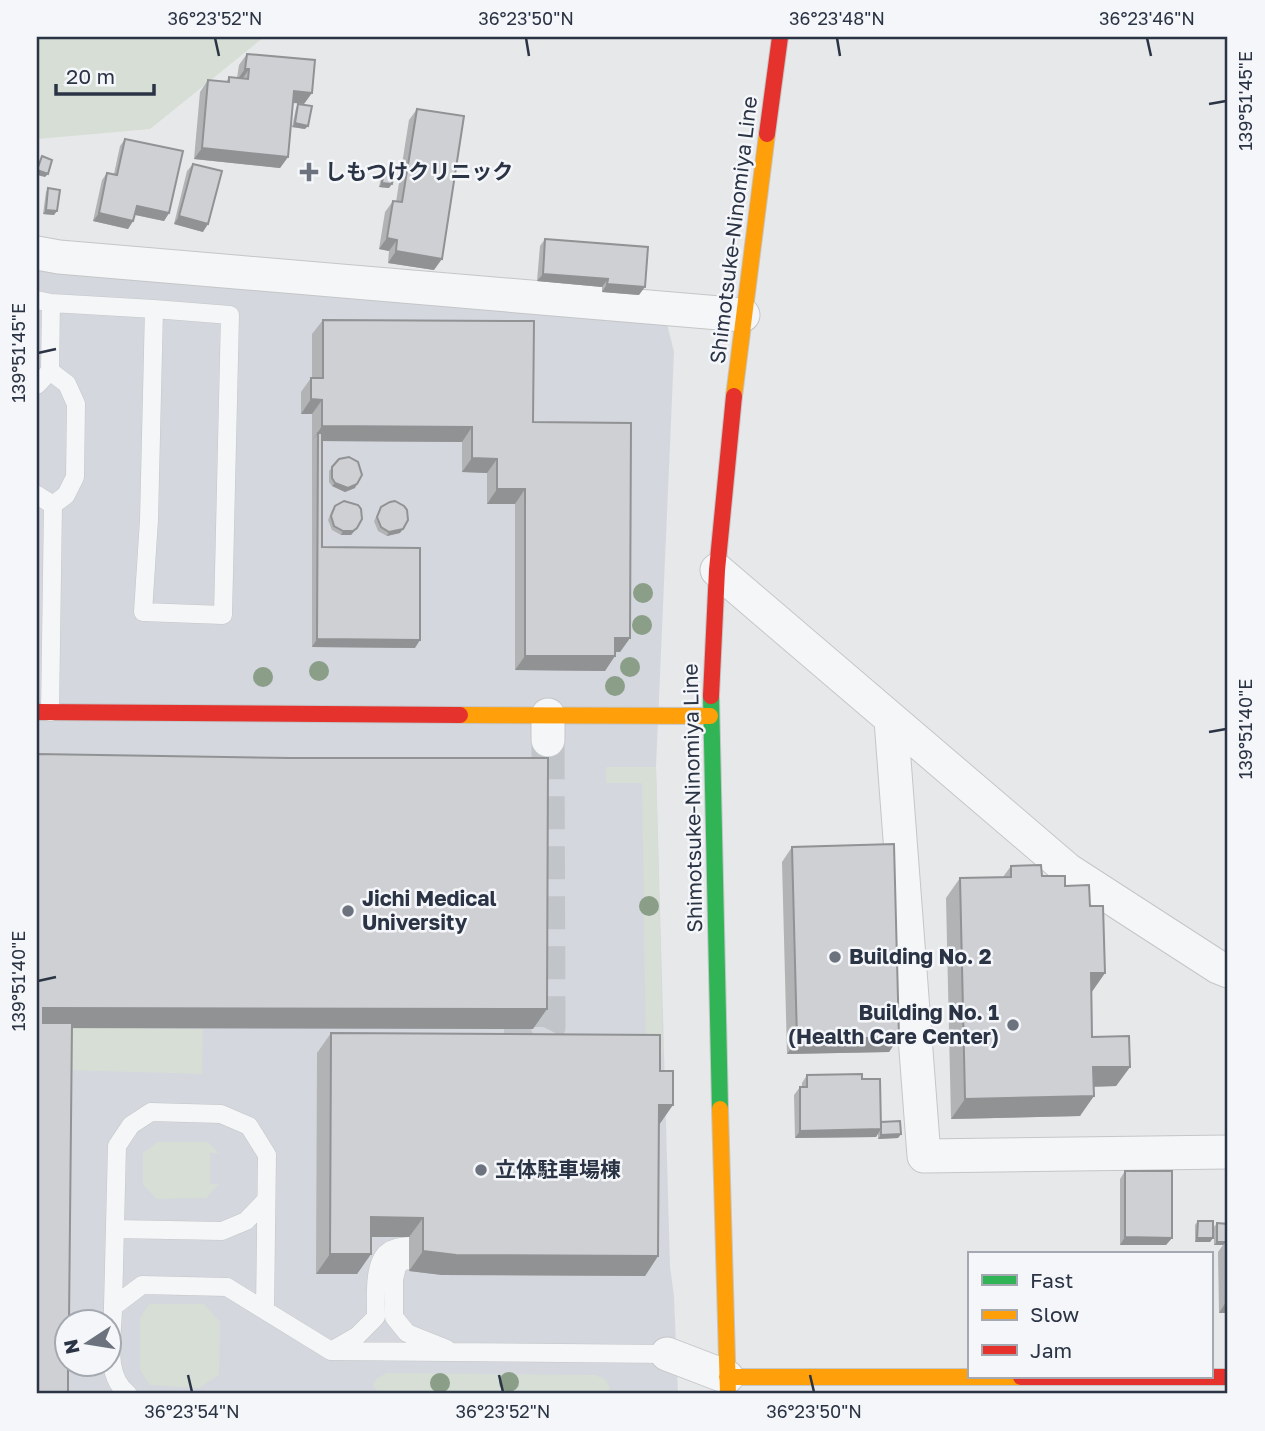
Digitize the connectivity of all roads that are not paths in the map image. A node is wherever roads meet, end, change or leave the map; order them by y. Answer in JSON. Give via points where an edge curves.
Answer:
{"nodes":[{"id":1,"x":780,"y":37,"type":"edge"},
{"id":2,"x":37,"y":253,"type":"edge"},
{"id":3,"x":44,"y":302,"type":"edge"},
{"id":4,"x":154,"y":309,"type":"junction"},
{"id":5,"x":743,"y":315,"type":"junction"},
{"id":6,"x":50,"y":372,"type":"junction"},
{"id":7,"x":37,"y":385,"type":"edge"},
{"id":8,"x":37,"y":495,"type":"edge"},
{"id":9,"x":53,"y":505,"type":"junction"},
{"id":10,"x":717,"y":570,"type":"junction"},
{"id":11,"x":43,"y":712,"type":"edge"},
{"id":12,"x":710,"y":716,"type":"junction"},
{"id":13,"x":891,"y":720,"type":"junction"},
{"id":14,"x":1228,"y":971,"type":"edge"},
{"id":15,"x":1228,"y":1152,"type":"edge"},
{"id":16,"x":266,"y":1200,"type":"junction"},
{"id":17,"x":115,"y":1228,"type":"junction"},
{"id":18,"x":113,"y":1307,"type":"junction"},
{"id":19,"x":265,"y":1310,"type":"junction"},
{"id":20,"x":331,"y":1351,"type":"junction"},
{"id":21,"x":457,"y":1353,"type":"junction"},
{"id":22,"x":667,"y":1354,"type":"joint"},
{"id":23,"x":1186,"y":1378,"type":"edge"},
{"id":24,"x":718,"y":1389,"type":"edge"},
{"id":25,"x":128,"y":1394,"type":"edge"}],
"edges":[{"from":1,"to":5,"type":"main road","name":"Shimotsuke-Ninomiya Line"},
{"from":2,"to":5,"type":"street"},
{"from":3,"to":4,"type":"lane"},
{"from":3,"to":6,"type":"lane"},
{"from":4,"to":4,"type":"lane","via":[[143,612],[223,614],[230,315]]},
{"from":5,"to":10,"type":"main road","name":"Shimotsuke-Ninomiya Line"},
{"from":6,"to":7,"type":"lane"},
{"from":6,"to":9,"type":"lane","via":[[67,384],[76,404],[75,477],[66,495]]},
{"from":8,"to":9,"type":"lane"},
{"from":9,"to":11,"type":"lane"},
{"from":10,"to":12,"type":"main road","name":"Shimotsuke-Ninomiya Line"},
{"from":10,"to":13,"type":"street"},
{"from":11,"to":12,"type":"main road","via":[[548,727]]},
{"from":12,"to":24,"type":"main road","name":"Shimotsuke-Ninomiya Line"},
{"from":13,"to":14,"type":"street","via":[[1068,870]]},
{"from":13,"to":15,"type":"street","via":[[924,1156]]},
{"from":16,"to":17,"type":"lane","via":[[246,1221],[222,1231]]},
{"from":16,"to":17,"type":"lane","via":[[267,1155],[249,1126],[221,1114],[151,1112],[131,1125],[117,1146]]},
{"from":16,"to":19,"type":"lane"},
{"from":17,"to":18,"type":"lane"},
{"from":18,"to":19,"type":"lane","via":[[142,1285],[227,1287]]},
{"from":18,"to":25,"type":"lane","via":[[112,1374]]},
{"from":19,"to":20,"type":"lane"},
{"from":20,"to":21,"type":"lane"},
{"from":20,"to":21,"type":"lane","via":[[357,1336],[376,1317],[377,1273],[388,1251],[410,1253],[397,1267],[394,1317],[407,1333]]},
{"from":21,"to":22,"type":"lane"},
{"from":22,"to":24,"type":"street"},
{"from":23,"to":24,"type":"main road"}]}
